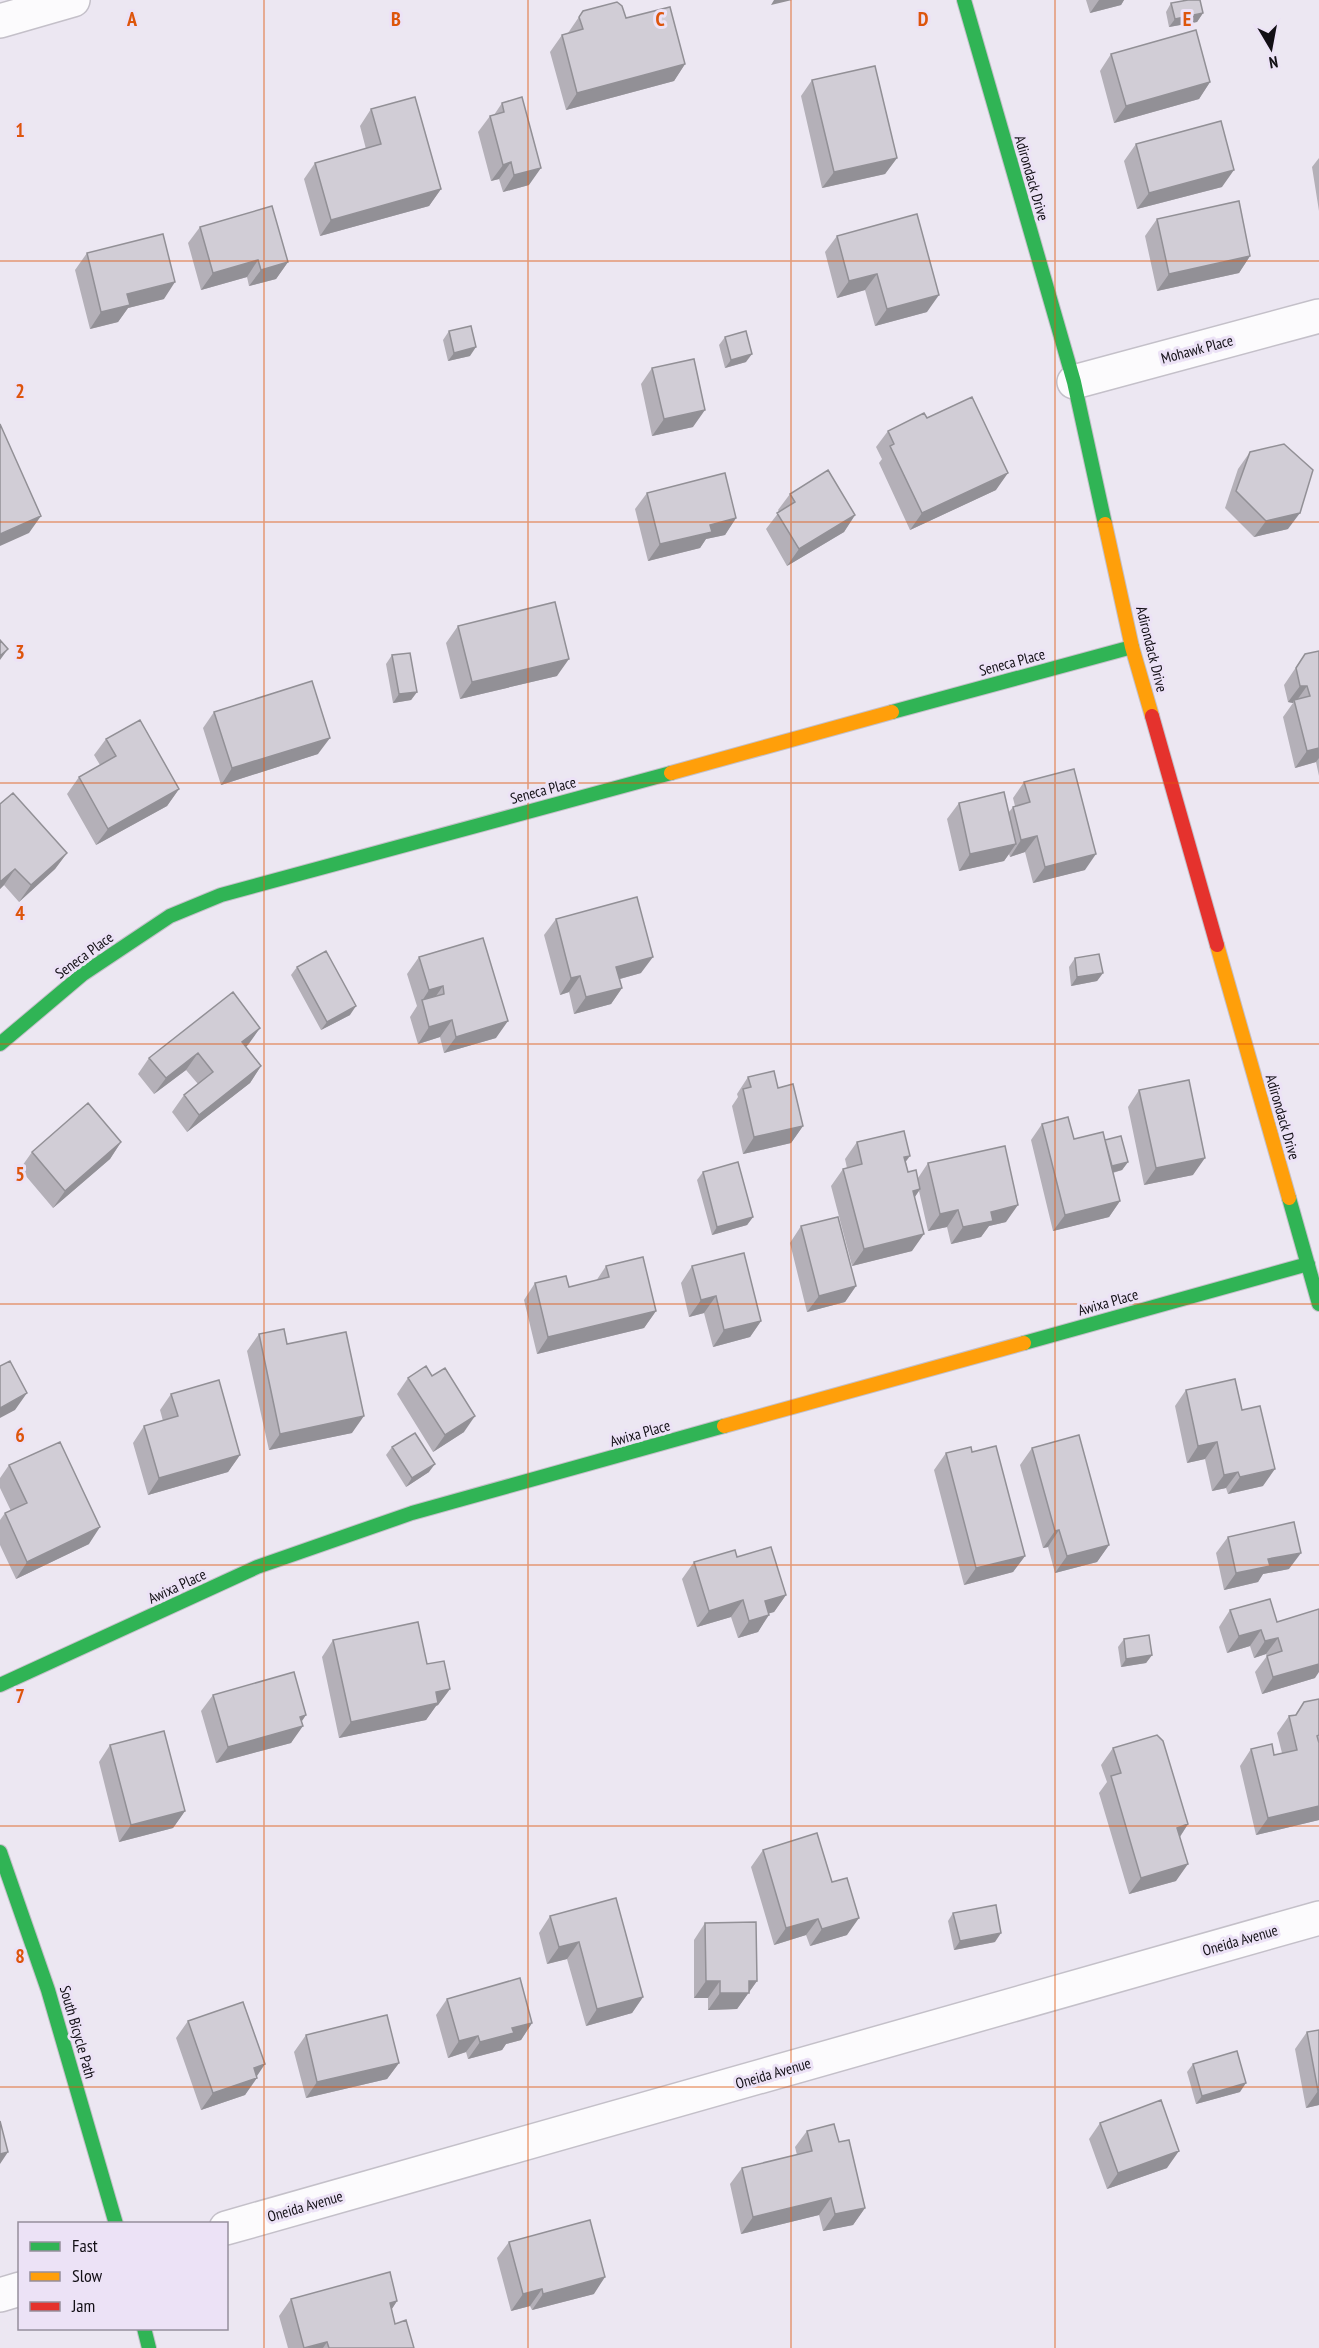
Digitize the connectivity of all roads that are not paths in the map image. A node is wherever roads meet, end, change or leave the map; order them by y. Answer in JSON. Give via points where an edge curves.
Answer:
{"nodes":[{"id":1,"x":73,"y":0,"type":"edge"},
{"id":2,"x":963,"y":0,"type":"edge"},
{"id":3,"x":0,"y":21,"type":"edge"},
{"id":4,"x":1319,"y":316,"type":"edge"},
{"id":5,"x":1074,"y":382,"type":"junction"},
{"id":6,"x":1132,"y":646,"type":"junction"},
{"id":7,"x":0,"y":1044,"type":"edge"},
{"id":8,"x":1308,"y":1264,"type":"junction"},
{"id":9,"x":1319,"y":1304,"type":"edge"},
{"id":10,"x":0,"y":1685,"type":"edge"},
{"id":11,"x":0,"y":1852,"type":"edge"},
{"id":12,"x":1319,"y":1918,"type":"edge"},
{"id":13,"x":116,"y":2222,"type":"edge"},
{"id":14,"x":228,"y":2227,"type":"edge"},
{"id":15,"x":18,"y":2290,"type":"edge"},
{"id":16,"x":0,"y":2295,"type":"edge"},
{"id":17,"x":144,"y":2330,"type":"edge"},
{"id":18,"x":149,"y":2348,"type":"edge"}],
"edges":[{"from":1,"to":3,"type":"street"},
{"from":2,"to":5,"type":"street","name":"Adirondack Drive"},
{"from":4,"to":5,"type":"street","name":"Mohawk Place"},
{"from":5,"to":6,"type":"street","name":"Adirondack Drive"},
{"from":6,"to":7,"type":"street","name":"Seneca Place","via":[[221,895],[170,916],[83,974]]},
{"from":6,"to":8,"type":"street","name":"Adirondack Drive"},
{"from":8,"to":9,"type":"street","name":"Adirondack Drive"},
{"from":8,"to":10,"type":"street","name":"Awixa Place","via":[[411,1514],[257,1567]]},
{"from":11,"to":13,"type":"street","name":"South Bicycle Path","via":[[48,1989]]},
{"from":12,"to":14,"type":"street","name":"Oneida Avenue"},
{"from":15,"to":16,"type":"street"},
{"from":17,"to":18,"type":"street"}]}
